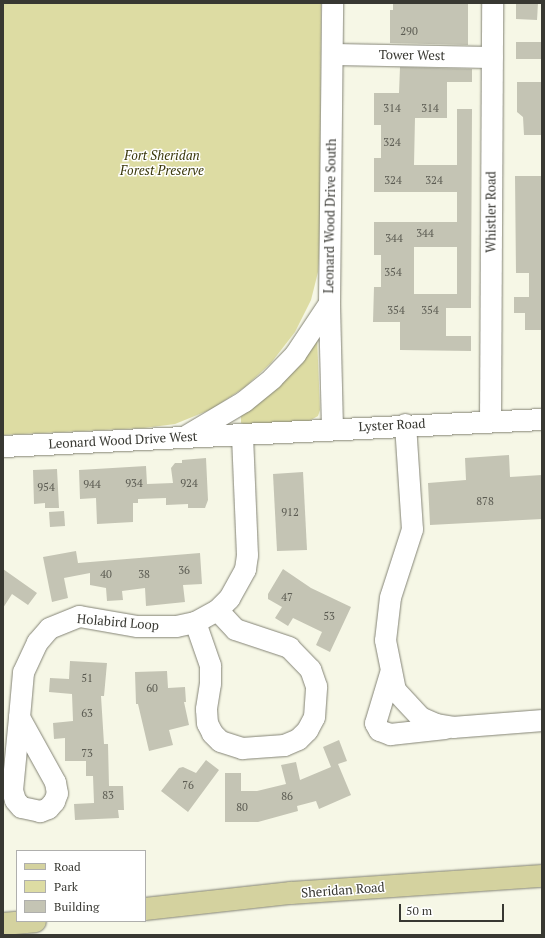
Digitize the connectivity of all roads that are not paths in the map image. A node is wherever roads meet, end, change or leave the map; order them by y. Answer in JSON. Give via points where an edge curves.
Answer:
{"nodes":[{"id":1,"x":332,"y":3,"type":"edge"},
{"id":2,"x":492,"y":3,"type":"edge"},
{"id":3,"x":332,"y":54,"type":"junction"},
{"id":4,"x":492,"y":57,"type":"junction"},
{"id":5,"x":329,"y":303,"type":"junction"},
{"id":6,"x":542,"y":419,"type":"edge"},
{"id":7,"x":490,"y":421,"type":"junction"},
{"id":8,"x":405,"y":424,"type":"junction"},
{"id":9,"x":332,"y":428,"type":"junction"},
{"id":10,"x":242,"y":434,"type":"junction"},
{"id":11,"x":184,"y":437,"type":"junction"},
{"id":12,"x":3,"y":446,"type":"edge"},
{"id":13,"x":217,"y":610,"type":"junction"},
{"id":14,"x":195,"y":622,"type":"junction"},
{"id":15,"x":390,"y":673,"type":"junction"},
{"id":16,"x":19,"y":717,"type":"dead end"},
{"id":17,"x":542,"y":720,"type":"edge"},
{"id":18,"x":453,"y":727,"type":"junction"},
{"id":19,"x":542,"y":876,"type":"edge"},
{"id":20,"x":146,"y":909,"type":"edge"},
{"id":21,"x":24,"y":922,"type":"edge"},
{"id":22,"x":3,"y":924,"type":"edge"}],
"edges":[{"from":1,"to":3,"type":"street","name":"Leonard Wood Drive South"},
{"from":2,"to":4,"type":"street","name":"Whistler Road"},
{"from":3,"to":4,"type":"street","name":"Tower West"},
{"from":3,"to":5,"type":"street","name":"Leonard Wood Drive South"},
{"from":4,"to":7,"type":"street","name":"Whistler Road"},
{"from":5,"to":9,"type":"street","name":"Leonard Wood Drive South"},
{"from":5,"to":11,"type":"street","via":[[295,354],[272,378],[244,401]]},
{"from":6,"to":7,"type":"street","name":"Lyster Road"},
{"from":7,"to":8,"type":"street","name":"Lyster Road"},
{"from":8,"to":9,"type":"street","name":"Lyster Road"},
{"from":8,"to":15,"type":"street","via":[[412,529],[400,560],[387,612],[385,640]]},
{"from":9,"to":10,"type":"street","name":"Lyster Road"},
{"from":10,"to":11,"type":"street","name":"Leonard Wood Drive West"},
{"from":10,"to":13,"type":"street","name":"Holabird Loop","via":[[247,555],[239,584],[230,598]]},
{"from":11,"to":12,"type":"street","name":"Leonard Wood Drive West"},
{"from":13,"to":14,"type":"street","name":"Holabird Loop"},
{"from":13,"to":14,"type":"street","via":[[235,630],[289,647],[310,668],[316,686],[314,717],[308,730],[298,739],[284,745],[242,748],[220,741],[212,733],[207,723],[206,709],[210,665]]},
{"from":14,"to":16,"type":"street","name":"Holabird Loop","via":[[157,627],[79,616],[49,628],[37,642],[23,672]]},
{"from":15,"to":18,"type":"street","via":[[395,690],[420,716],[436,724]]},
{"from":15,"to":18,"type":"street","via":[[375,723],[379,730],[390,734]]},
{"from":17,"to":18,"type":"street"},
{"from":19,"to":20,"type":"main road","name":"Sheridan Road","via":[[291,894]]},
{"from":21,"to":22,"type":"main road"}]}
